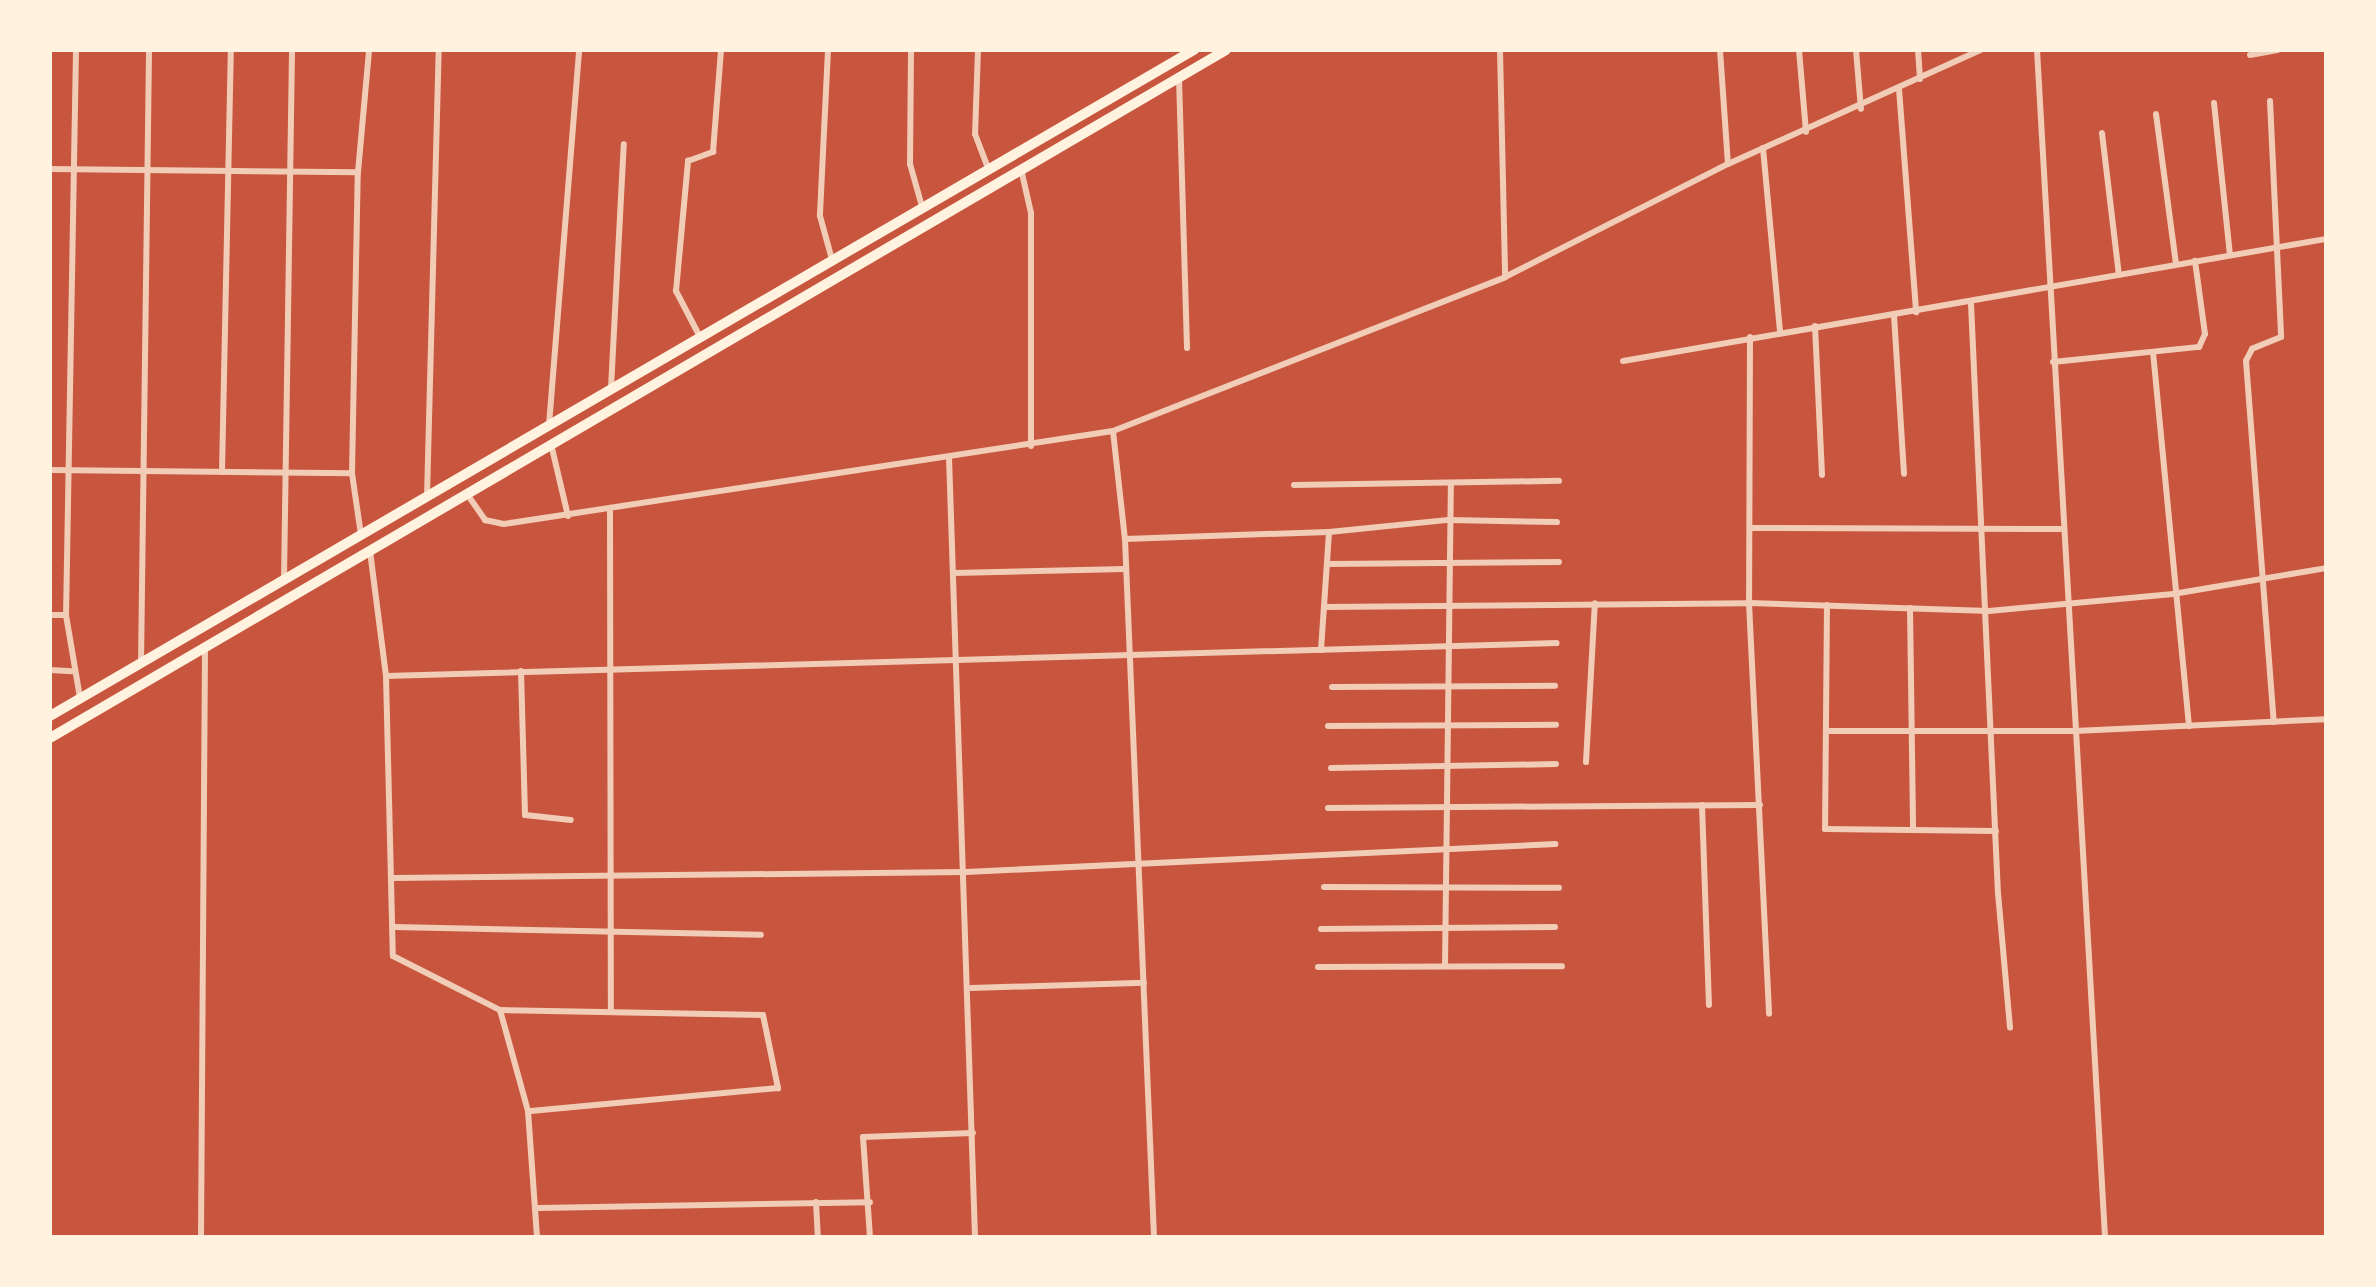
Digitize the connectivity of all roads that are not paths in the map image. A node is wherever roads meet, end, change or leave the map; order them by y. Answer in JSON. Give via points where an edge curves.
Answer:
{"nodes":[{"id":1,"x":76,"y":50,"type":"edge"},
{"id":2,"x":149,"y":50,"type":"edge"},
{"id":3,"x":231,"y":50,"type":"edge"},
{"id":4,"x":292,"y":50,"type":"edge"},
{"id":5,"x":369,"y":50,"type":"edge"},
{"id":6,"x":439,"y":50,"type":"edge"},
{"id":7,"x":578,"y":50,"type":"edge"},
{"id":8,"x":721,"y":50,"type":"edge"},
{"id":9,"x":828,"y":50,"type":"edge"},
{"id":10,"x":911,"y":50,"type":"edge"},
{"id":11,"x":978,"y":50,"type":"edge"},
{"id":12,"x":1194,"y":50,"type":"edge"},
{"id":13,"x":1226,"y":50,"type":"edge"},
{"id":14,"x":1500,"y":50,"type":"edge"},
{"id":15,"x":1720,"y":50,"type":"edge"},
{"id":16,"x":1799,"y":50,"type":"edge"},
{"id":17,"x":1856,"y":50,"type":"edge"},
{"id":18,"x":1918,"y":50,"type":"edge"},
{"id":19,"x":1981,"y":50,"type":"edge"},
{"id":20,"x":2036,"y":50,"type":"edge"},
{"id":21,"x":2278,"y":50,"type":"edge"},
{"id":22,"x":1972,"y":52,"type":"edge"},
{"id":23,"x":2250,"y":55,"type":"dead end"},
{"id":24,"x":1179,"y":78,"type":"junction"},
{"id":25,"x":1920,"y":79,"type":"junction"},
{"id":26,"x":1899,"y":90,"type":"junction"},
{"id":27,"x":2270,"y":102,"type":"dead end"},
{"id":28,"x":2214,"y":103,"type":"dead end"},
{"id":29,"x":1861,"y":109,"type":"junction"},
{"id":30,"x":2156,"y":114,"type":"dead end"},
{"id":31,"x":1806,"y":132,"type":"junction"},
{"id":32,"x":2102,"y":133,"type":"dead end"},
{"id":33,"x":624,"y":144,"type":"dead end"},
{"id":34,"x":1763,"y":148,"type":"junction"},
{"id":35,"x":1728,"y":164,"type":"junction"},
{"id":36,"x":987,"y":165,"type":"junction"},
{"id":37,"x":1020,"y":168,"type":"junction"},
{"id":38,"x":50,"y":169,"type":"edge"},
{"id":39,"x":70,"y":169,"type":"junction"},
{"id":40,"x":143,"y":170,"type":"junction"},
{"id":41,"x":226,"y":170,"type":"junction"},
{"id":42,"x":288,"y":171,"type":"junction"},
{"id":43,"x":358,"y":172,"type":"junction"},
{"id":44,"x":922,"y":203,"type":"junction"},
{"id":45,"x":2326,"y":240,"type":"edge"},
{"id":46,"x":2279,"y":247,"type":"junction"},
{"id":47,"x":2230,"y":255,"type":"junction"},
{"id":48,"x":832,"y":256,"type":"junction"},
{"id":49,"x":2195,"y":261,"type":"junction"},
{"id":50,"x":2176,"y":264,"type":"junction"},
{"id":51,"x":2119,"y":275,"type":"junction"},
{"id":52,"x":1506,"y":278,"type":"junction"},
{"id":53,"x":2050,"y":286,"type":"junction"},
{"id":54,"x":1971,"y":304,"type":"junction"},
{"id":55,"x":1916,"y":312,"type":"junction"},
{"id":56,"x":1894,"y":315,"type":"junction"},
{"id":57,"x":1815,"y":326,"type":"junction"},
{"id":58,"x":1780,"y":331,"type":"junction"},
{"id":59,"x":699,"y":335,"type":"junction"},
{"id":60,"x":1750,"y":337,"type":"junction"},
{"id":61,"x":1187,"y":348,"type":"dead end"},
{"id":62,"x":2153,"y":352,"type":"junction"},
{"id":63,"x":1622,"y":361,"type":"dead end"},
{"id":64,"x":2053,"y":362,"type":"junction"},
{"id":65,"x":610,"y":388,"type":"junction"},
{"id":66,"x":549,"y":425,"type":"junction"},
{"id":67,"x":1113,"y":431,"type":"junction"},
{"id":68,"x":551,"y":444,"type":"junction"},
{"id":69,"x":1031,"y":446,"type":"junction"},
{"id":70,"x":950,"y":457,"type":"junction"},
{"id":71,"x":50,"y":470,"type":"edge"},
{"id":72,"x":68,"y":470,"type":"junction"},
{"id":73,"x":148,"y":472,"type":"junction"},
{"id":74,"x":222,"y":472,"type":"junction"},
{"id":75,"x":286,"y":472,"type":"junction"},
{"id":76,"x":352,"y":473,"type":"junction"},
{"id":77,"x":1904,"y":474,"type":"dead end"},
{"id":78,"x":1822,"y":476,"type":"dead end"},
{"id":79,"x":1558,"y":481,"type":"dead end"},
{"id":80,"x":1451,"y":483,"type":"junction"},
{"id":81,"x":1294,"y":485,"type":"dead end"},
{"id":82,"x":466,"y":493,"type":"junction"},
{"id":83,"x":427,"y":497,"type":"junction"},
{"id":84,"x":610,"y":512,"type":"junction"},
{"id":85,"x":568,"y":516,"type":"junction"},
{"id":86,"x":1448,"y":520,"type":"junction"},
{"id":87,"x":1557,"y":522,"type":"dead end"},
{"id":88,"x":1751,"y":528,"type":"junction"},
{"id":89,"x":2060,"y":529,"type":"junction"},
{"id":90,"x":1329,"y":532,"type":"junction"},
{"id":91,"x":1984,"y":532,"type":"junction"},
{"id":92,"x":362,"y":536,"type":"junction"},
{"id":93,"x":1125,"y":539,"type":"junction"},
{"id":94,"x":370,"y":550,"type":"junction"},
{"id":95,"x":1449,"y":562,"type":"junction"},
{"id":96,"x":1559,"y":562,"type":"dead end"},
{"id":97,"x":1327,"y":564,"type":"junction"},
{"id":98,"x":1125,"y":568,"type":"junction"},
{"id":99,"x":2326,"y":568,"type":"edge"},
{"id":100,"x":954,"y":573,"type":"junction"},
{"id":101,"x":284,"y":579,"type":"junction"},
{"id":102,"x":2263,"y":580,"type":"junction"},
{"id":103,"x":2173,"y":594,"type":"junction"},
{"id":104,"x":1595,"y":603,"type":"junction"},
{"id":105,"x":1750,"y":603,"type":"junction"},
{"id":106,"x":1447,"y":604,"type":"junction"},
{"id":107,"x":1827,"y":605,"type":"junction"},
{"id":108,"x":1324,"y":607,"type":"junction"},
{"id":109,"x":2064,"y":607,"type":"junction"},
{"id":110,"x":1910,"y":608,"type":"junction"},
{"id":111,"x":1989,"y":611,"type":"junction"},
{"id":112,"x":50,"y":614,"type":"edge"},
{"id":113,"x":66,"y":616,"type":"junction"},
{"id":114,"x":1557,"y":644,"type":"dead end"},
{"id":115,"x":1447,"y":645,"type":"junction"},
{"id":116,"x":205,"y":649,"type":"junction"},
{"id":117,"x":1320,"y":650,"type":"junction"},
{"id":118,"x":1126,"y":656,"type":"junction"},
{"id":119,"x":955,"y":660,"type":"junction"},
{"id":120,"x":141,"y":666,"type":"junction"},
{"id":121,"x":50,"y":670,"type":"edge"},
{"id":122,"x":612,"y":670,"type":"junction"},
{"id":123,"x":72,"y":671,"type":"junction"},
{"id":124,"x":522,"y":671,"type":"junction"},
{"id":125,"x":386,"y":676,"type":"junction"},
{"id":126,"x":1447,"y":686,"type":"junction"},
{"id":127,"x":1555,"y":686,"type":"dead end"},
{"id":128,"x":1332,"y":688,"type":"dead end"},
{"id":129,"x":80,"y":698,"type":"junction"},
{"id":130,"x":50,"y":716,"type":"edge"},
{"id":131,"x":2326,"y":720,"type":"edge"},
{"id":132,"x":2274,"y":722,"type":"junction"},
{"id":133,"x":1556,"y":725,"type":"dead end"},
{"id":134,"x":1328,"y":726,"type":"dead end"},
{"id":135,"x":1446,"y":726,"type":"junction"},
{"id":136,"x":2188,"y":726,"type":"junction"},
{"id":137,"x":1828,"y":731,"type":"junction"},
{"id":138,"x":2075,"y":731,"type":"junction"},
{"id":139,"x":1993,"y":732,"type":"junction"},
{"id":140,"x":1911,"y":735,"type":"junction"},
{"id":141,"x":50,"y":738,"type":"edge"},
{"id":142,"x":1586,"y":762,"type":"dead end"},
{"id":143,"x":1556,"y":764,"type":"dead end"},
{"id":144,"x":1446,"y":766,"type":"junction"},
{"id":145,"x":1331,"y":768,"type":"dead end"},
{"id":146,"x":1446,"y":805,"type":"junction"},
{"id":147,"x":1702,"y":805,"type":"junction"},
{"id":148,"x":1760,"y":805,"type":"junction"},
{"id":149,"x":1328,"y":808,"type":"dead end"},
{"id":150,"x":571,"y":820,"type":"dead end"},
{"id":151,"x":1912,"y":830,"type":"junction"},
{"id":152,"x":1996,"y":831,"type":"junction"},
{"id":153,"x":1556,"y":844,"type":"dead end"},
{"id":154,"x":1446,"y":846,"type":"junction"},
{"id":155,"x":1136,"y":863,"type":"junction"},
{"id":156,"x":966,"y":872,"type":"junction"},
{"id":157,"x":616,"y":875,"type":"junction"},
{"id":158,"x":392,"y":878,"type":"junction"},
{"id":159,"x":1446,"y":885,"type":"junction"},
{"id":160,"x":1324,"y":887,"type":"dead end"},
{"id":161,"x":1559,"y":888,"type":"dead end"},
{"id":162,"x":394,"y":927,"type":"junction"},
{"id":163,"x":1444,"y":927,"type":"junction"},
{"id":164,"x":1555,"y":927,"type":"dead end"},
{"id":165,"x":1321,"y":929,"type":"dead end"},
{"id":166,"x":615,"y":932,"type":"junction"},
{"id":167,"x":762,"y":934,"type":"dead end"},
{"id":168,"x":1445,"y":966,"type":"junction"},
{"id":169,"x":1562,"y":966,"type":"dead end"},
{"id":170,"x":1318,"y":967,"type":"dead end"},
{"id":171,"x":1144,"y":983,"type":"junction"},
{"id":172,"x":970,"y":988,"type":"junction"},
{"id":173,"x":1709,"y":1005,"type":"dead end"},
{"id":174,"x":611,"y":1009,"type":"junction"},
{"id":175,"x":500,"y":1010,"type":"junction"},
{"id":176,"x":1769,"y":1014,"type":"dead end"},
{"id":177,"x":2010,"y":1027,"type":"dead end"},
{"id":178,"x":528,"y":1111,"type":"junction"},
{"id":179,"x":972,"y":1133,"type":"junction"},
{"id":180,"x":816,"y":1202,"type":"junction"},
{"id":181,"x":870,"y":1202,"type":"junction"},
{"id":182,"x":540,"y":1208,"type":"junction"},
{"id":183,"x":201,"y":1237,"type":"edge"},
{"id":184,"x":538,"y":1237,"type":"edge"},
{"id":185,"x":818,"y":1237,"type":"edge"},
{"id":186,"x":870,"y":1237,"type":"edge"},
{"id":187,"x":975,"y":1237,"type":"edge"},
{"id":188,"x":1154,"y":1237,"type":"edge"},
{"id":189,"x":2105,"y":1237,"type":"edge"}],
"edges":[{"from":1,"to":39,"type":"street"},
{"from":2,"to":40,"type":"street"},
{"from":3,"to":41,"type":"street"},
{"from":4,"to":42,"type":"street"},
{"from":5,"to":43,"type":"street"},
{"from":6,"to":83,"type":"street"},
{"from":7,"to":66,"type":"street"},
{"from":8,"to":59,"type":"street","via":[[713,152],[688,161],[676,291]]},
{"from":9,"to":48,"type":"street","via":[[820,216]]},
{"from":10,"to":44,"type":"street","via":[[910,164]]},
{"from":11,"to":36,"type":"street","via":[[975,134]]},
{"from":12,"to":36,"type":"highway"},
{"from":13,"to":24,"type":"highway"},
{"from":14,"to":52,"type":"street"},
{"from":15,"to":35,"type":"street"},
{"from":16,"to":31,"type":"street"},
{"from":17,"to":29,"type":"street"},
{"from":18,"to":25,"type":"street"},
{"from":19,"to":22,"type":"street"},
{"from":20,"to":53,"type":"street"},
{"from":21,"to":23,"type":"street"},
{"from":22,"to":25,"type":"street"},
{"from":24,"to":37,"type":"highway"},
{"from":24,"to":61,"type":"street"},
{"from":25,"to":26,"type":"street"},
{"from":26,"to":29,"type":"street"},
{"from":26,"to":55,"type":"street"},
{"from":27,"to":46,"type":"street"},
{"from":28,"to":47,"type":"street"},
{"from":29,"to":31,"type":"street"},
{"from":30,"to":50,"type":"street"},
{"from":31,"to":34,"type":"street"},
{"from":32,"to":51,"type":"street"},
{"from":33,"to":65,"type":"street"},
{"from":34,"to":35,"type":"street"},
{"from":34,"to":58,"type":"street"},
{"from":35,"to":52,"type":"street"},
{"from":36,"to":44,"type":"highway"},
{"from":37,"to":68,"type":"highway"},
{"from":37,"to":69,"type":"street","via":[[1032,213]]},
{"from":38,"to":39,"type":"street"},
{"from":39,"to":40,"type":"street"},
{"from":39,"to":72,"type":"street"},
{"from":40,"to":41,"type":"street"},
{"from":40,"to":73,"type":"street"},
{"from":41,"to":42,"type":"street"},
{"from":41,"to":74,"type":"street"},
{"from":42,"to":43,"type":"street"},
{"from":42,"to":75,"type":"street"},
{"from":43,"to":76,"type":"street"},
{"from":44,"to":48,"type":"highway"},
{"from":45,"to":46,"type":"street"},
{"from":46,"to":47,"type":"street"},
{"from":46,"to":102,"type":"street","via":[[2281,337],[2252,349],[2246,362]]},
{"from":47,"to":49,"type":"street"},
{"from":48,"to":59,"type":"highway"},
{"from":49,"to":50,"type":"street"},
{"from":49,"to":62,"type":"street","via":[[2203,342]]},
{"from":50,"to":51,"type":"street"},
{"from":51,"to":53,"type":"street"},
{"from":52,"to":67,"type":"street"},
{"from":53,"to":54,"type":"street"},
{"from":53,"to":64,"type":"street"},
{"from":54,"to":55,"type":"street"},
{"from":54,"to":91,"type":"street"},
{"from":55,"to":56,"type":"street"},
{"from":56,"to":57,"type":"street"},
{"from":56,"to":77,"type":"street"},
{"from":57,"to":58,"type":"street"},
{"from":57,"to":78,"type":"street"},
{"from":58,"to":60,"type":"street"},
{"from":59,"to":65,"type":"highway"},
{"from":60,"to":63,"type":"street"},
{"from":60,"to":88,"type":"street"},
{"from":62,"to":64,"type":"street"},
{"from":62,"to":103,"type":"street"},
{"from":64,"to":89,"type":"street"},
{"from":65,"to":66,"type":"highway"},
{"from":66,"to":83,"type":"highway"},
{"from":67,"to":69,"type":"street"},
{"from":67,"to":93,"type":"street"},
{"from":68,"to":82,"type":"highway"},
{"from":68,"to":85,"type":"street"},
{"from":69,"to":70,"type":"street"},
{"from":70,"to":84,"type":"street"},
{"from":70,"to":100,"type":"street"},
{"from":71,"to":72,"type":"street"},
{"from":72,"to":73,"type":"street"},
{"from":72,"to":113,"type":"street"},
{"from":73,"to":74,"type":"street"},
{"from":73,"to":120,"type":"street"},
{"from":74,"to":75,"type":"street"},
{"from":75,"to":76,"type":"street"},
{"from":75,"to":101,"type":"street"},
{"from":76,"to":92,"type":"street"},
{"from":79,"to":80,"type":"street"},
{"from":80,"to":81,"type":"street"},
{"from":80,"to":86,"type":"street"},
{"from":82,"to":85,"type":"street","via":[[494,524]]},
{"from":82,"to":94,"type":"highway"},
{"from":83,"to":92,"type":"highway"},
{"from":84,"to":85,"type":"street"},
{"from":84,"to":122,"type":"street"},
{"from":86,"to":87,"type":"street"},
{"from":86,"to":90,"type":"street"},
{"from":86,"to":95,"type":"street"},
{"from":88,"to":91,"type":"street"},
{"from":88,"to":105,"type":"street"},
{"from":89,"to":91,"type":"street"},
{"from":89,"to":109,"type":"street"},
{"from":90,"to":93,"type":"street"},
{"from":90,"to":97,"type":"street"},
{"from":91,"to":111,"type":"street"},
{"from":92,"to":101,"type":"highway"},
{"from":93,"to":98,"type":"street"},
{"from":94,"to":116,"type":"highway"},
{"from":94,"to":125,"type":"street"},
{"from":95,"to":96,"type":"street"},
{"from":95,"to":97,"type":"street"},
{"from":95,"to":106,"type":"street"},
{"from":97,"to":108,"type":"street"},
{"from":98,"to":100,"type":"street"},
{"from":98,"to":118,"type":"street"},
{"from":99,"to":102,"type":"street"},
{"from":100,"to":119,"type":"street"},
{"from":101,"to":120,"type":"highway"},
{"from":102,"to":103,"type":"street"},
{"from":102,"to":132,"type":"street"},
{"from":103,"to":109,"type":"street"},
{"from":103,"to":136,"type":"street"},
{"from":104,"to":105,"type":"street"},
{"from":104,"to":106,"type":"street"},
{"from":104,"to":142,"type":"street"},
{"from":105,"to":107,"type":"street"},
{"from":105,"to":148,"type":"street"},
{"from":106,"to":108,"type":"street"},
{"from":106,"to":115,"type":"street"},
{"from":107,"to":110,"type":"street"},
{"from":107,"to":137,"type":"street"},
{"from":108,"to":117,"type":"street"},
{"from":109,"to":111,"type":"street"},
{"from":109,"to":138,"type":"street"},
{"from":110,"to":111,"type":"street"},
{"from":110,"to":140,"type":"street"},
{"from":111,"to":139,"type":"street"},
{"from":112,"to":113,"type":"street"},
{"from":113,"to":123,"type":"street"},
{"from":114,"to":115,"type":"street"},
{"from":115,"to":117,"type":"street"},
{"from":115,"to":126,"type":"street"},
{"from":116,"to":141,"type":"highway"},
{"from":116,"to":183,"type":"street"},
{"from":117,"to":118,"type":"street"},
{"from":118,"to":119,"type":"street"},
{"from":118,"to":155,"type":"street"},
{"from":119,"to":122,"type":"street"},
{"from":119,"to":156,"type":"street"},
{"from":120,"to":129,"type":"highway"},
{"from":121,"to":123,"type":"street"},
{"from":122,"to":124,"type":"street"},
{"from":122,"to":157,"type":"street"},
{"from":123,"to":129,"type":"street"},
{"from":124,"to":125,"type":"street"},
{"from":124,"to":150,"type":"street","via":[[526,814]]},
{"from":125,"to":158,"type":"street"},
{"from":126,"to":127,"type":"street"},
{"from":126,"to":128,"type":"street"},
{"from":126,"to":135,"type":"street"},
{"from":129,"to":130,"type":"highway"},
{"from":131,"to":132,"type":"street"},
{"from":132,"to":136,"type":"street"},
{"from":133,"to":135,"type":"street"},
{"from":134,"to":135,"type":"street"},
{"from":135,"to":144,"type":"street"},
{"from":136,"to":138,"type":"street"},
{"from":137,"to":140,"type":"street"},
{"from":137,"to":151,"type":"street","via":[[1825,829]]},
{"from":138,"to":139,"type":"street"},
{"from":138,"to":189,"type":"street"},
{"from":139,"to":140,"type":"street"},
{"from":139,"to":152,"type":"street"},
{"from":140,"to":151,"type":"street"},
{"from":143,"to":144,"type":"street"},
{"from":144,"to":145,"type":"street"},
{"from":144,"to":146,"type":"street"},
{"from":146,"to":147,"type":"street"},
{"from":146,"to":149,"type":"street"},
{"from":146,"to":154,"type":"street"},
{"from":147,"to":148,"type":"street"},
{"from":147,"to":173,"type":"street"},
{"from":148,"to":176,"type":"street"},
{"from":151,"to":152,"type":"street"},
{"from":152,"to":177,"type":"street"},
{"from":153,"to":154,"type":"street"},
{"from":154,"to":155,"type":"street"},
{"from":154,"to":159,"type":"street"},
{"from":155,"to":156,"type":"street"},
{"from":155,"to":171,"type":"street"},
{"from":156,"to":157,"type":"street"},
{"from":156,"to":172,"type":"street"},
{"from":157,"to":158,"type":"street"},
{"from":157,"to":166,"type":"street"},
{"from":158,"to":162,"type":"street"},
{"from":159,"to":160,"type":"street"},
{"from":159,"to":161,"type":"street"},
{"from":159,"to":163,"type":"street"},
{"from":162,"to":166,"type":"street"},
{"from":162,"to":175,"type":"street","via":[[394,956]]},
{"from":163,"to":164,"type":"street"},
{"from":163,"to":165,"type":"street"},
{"from":163,"to":168,"type":"street"},
{"from":166,"to":167,"type":"street"},
{"from":166,"to":174,"type":"street"},
{"from":168,"to":169,"type":"street"},
{"from":168,"to":170,"type":"street"},
{"from":171,"to":172,"type":"street"},
{"from":171,"to":188,"type":"street"},
{"from":172,"to":179,"type":"street"},
{"from":174,"to":175,"type":"street"},
{"from":174,"to":178,"type":"street","via":[[762,1015],[778,1088]]},
{"from":175,"to":178,"type":"street"},
{"from":178,"to":182,"type":"street"},
{"from":179,"to":181,"type":"street","via":[[863,1137]]},
{"from":179,"to":187,"type":"street"},
{"from":180,"to":181,"type":"street"},
{"from":180,"to":182,"type":"street"},
{"from":180,"to":185,"type":"street"},
{"from":181,"to":186,"type":"street"},
{"from":182,"to":184,"type":"street"}]}
